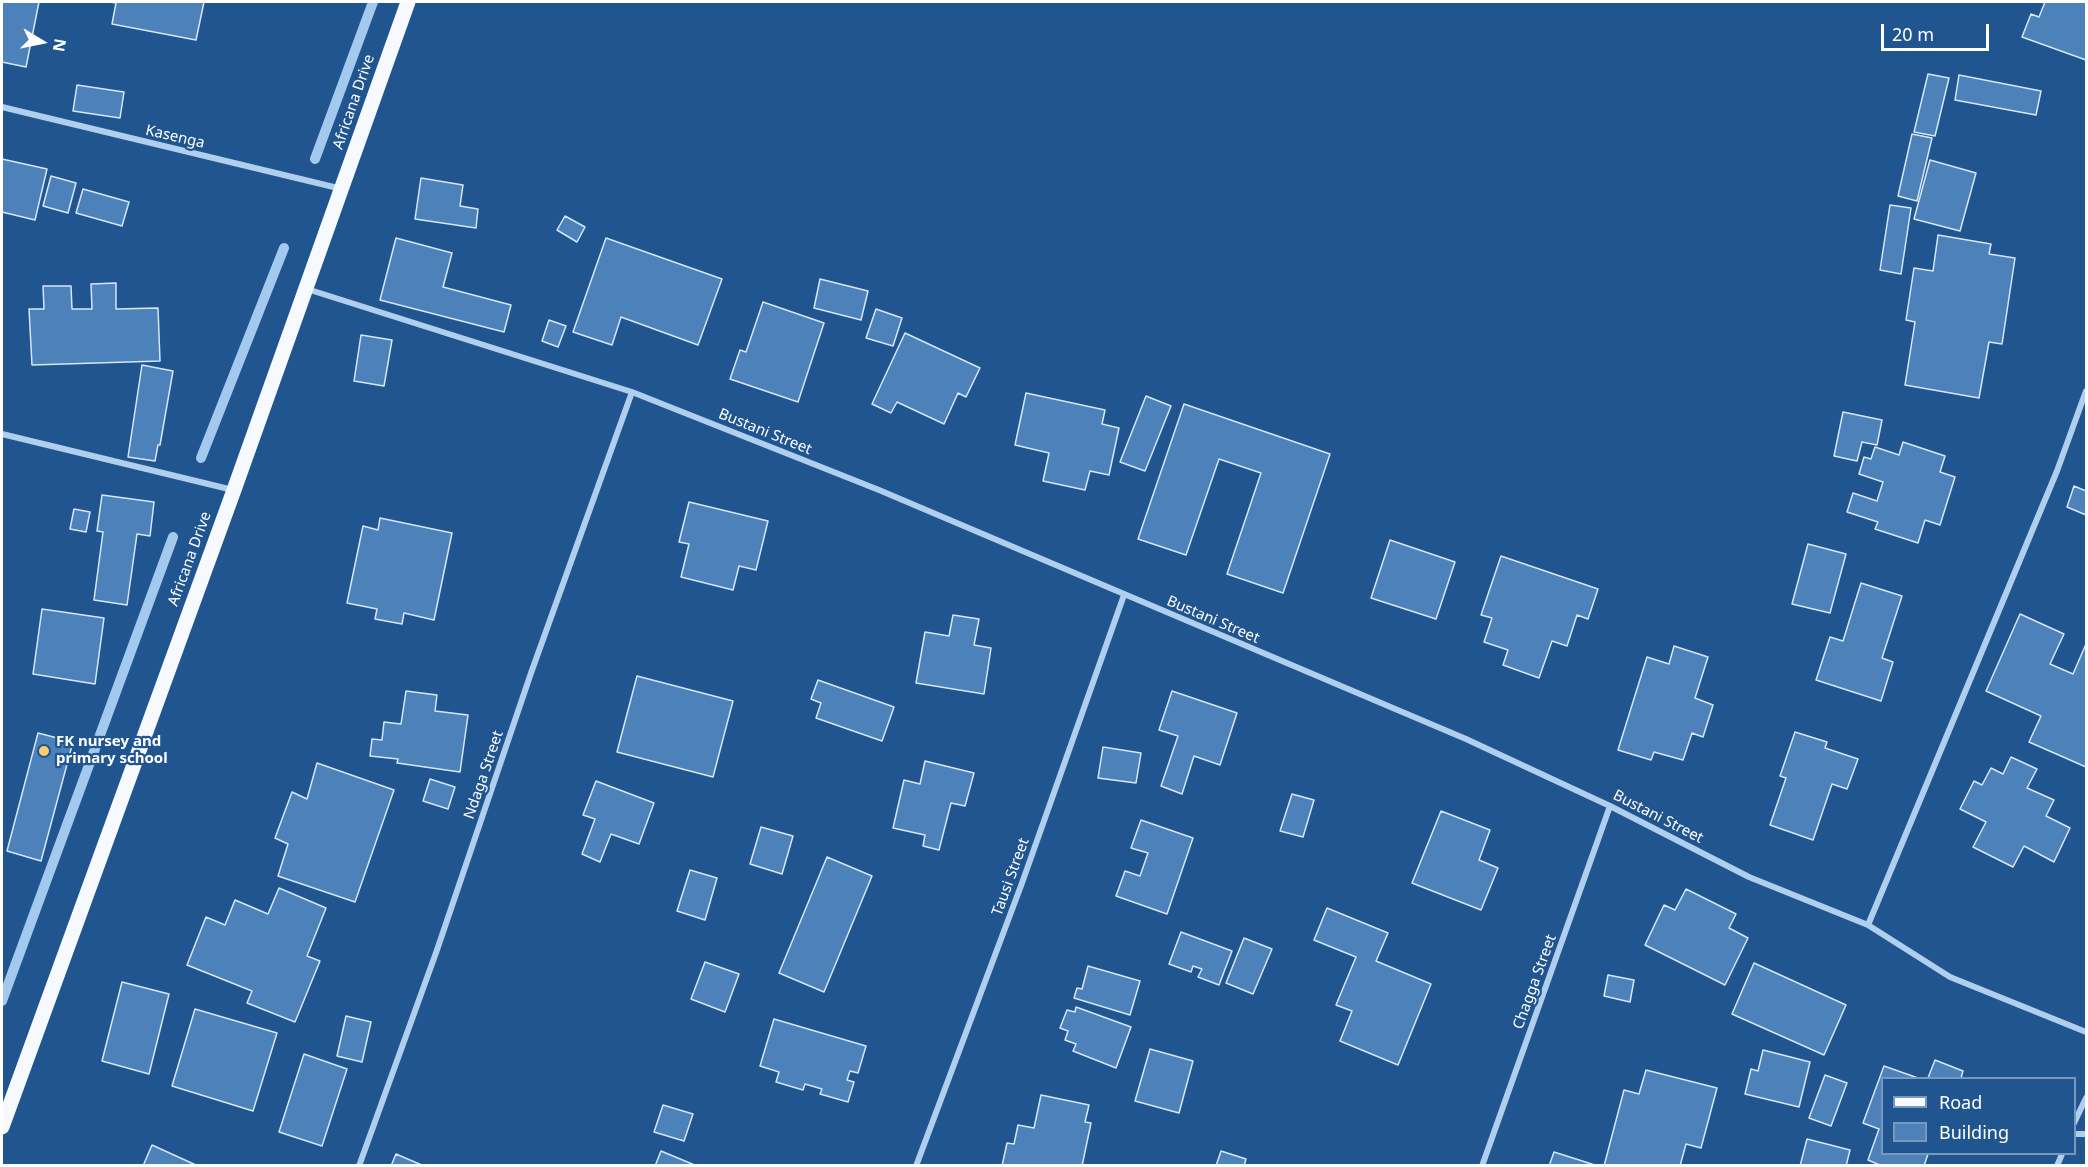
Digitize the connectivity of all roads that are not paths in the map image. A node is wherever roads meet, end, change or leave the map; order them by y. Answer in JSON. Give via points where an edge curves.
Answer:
{"nodes":[{"id":1,"x":408,"y":2,"type":"edge"},
{"id":2,"x":2,"y":107,"type":"edge"},
{"id":3,"x":343,"y":189,"type":"junction"},
{"id":4,"x":305,"y":289,"type":"junction"},
{"id":5,"x":2086,"y":391,"type":"edge"},
{"id":6,"x":632,"y":392,"type":"junction"},
{"id":7,"x":2,"y":434,"type":"edge"},
{"id":8,"x":234,"y":490,"type":"junction"},
{"id":9,"x":1124,"y":595,"type":"junction"},
{"id":10,"x":1610,"y":806,"type":"junction"},
{"id":11,"x":1868,"y":925,"type":"junction"},
{"id":12,"x":2086,"y":1032,"type":"edge"},
{"id":13,"x":2086,"y":1098,"type":"edge"},
{"id":14,"x":2076,"y":1119,"type":"edge"},
{"id":15,"x":2,"y":1127,"type":"edge"},
{"id":16,"x":359,"y":1166,"type":"edge"},
{"id":17,"x":916,"y":1166,"type":"edge"},
{"id":18,"x":1482,"y":1166,"type":"edge"}],
"edges":[{"from":1,"to":3,"type":"main road","name":"Africana Drive"},
{"from":2,"to":3,"type":"street","name":"Kasenga"},
{"from":3,"to":4,"type":"main road","name":"Africana Drive"},
{"from":4,"to":6,"type":"street","name":"Bustani Street"},
{"from":4,"to":8,"type":"main road","name":"Africana Drive"},
{"from":5,"to":11,"type":"street"},
{"from":6,"to":9,"type":"street","name":"Bustani Street","via":[[879,490]]},
{"from":6,"to":16,"type":"street","name":"Ndaga Street"},
{"from":7,"to":8,"type":"street"},
{"from":8,"to":15,"type":"main road","name":"Africana Drive"},
{"from":9,"to":10,"type":"street","name":"Bustani Street","via":[[1466,739]]},
{"from":9,"to":17,"type":"street","name":"Tausi Street"},
{"from":10,"to":11,"type":"street","name":"Bustani Street","via":[[1749,877]]},
{"from":10,"to":18,"type":"street","name":"Chagga Street"},
{"from":11,"to":12,"type":"street","name":"Bustani Street","via":[[1950,977]]},
{"from":13,"to":14,"type":"street"}]}
